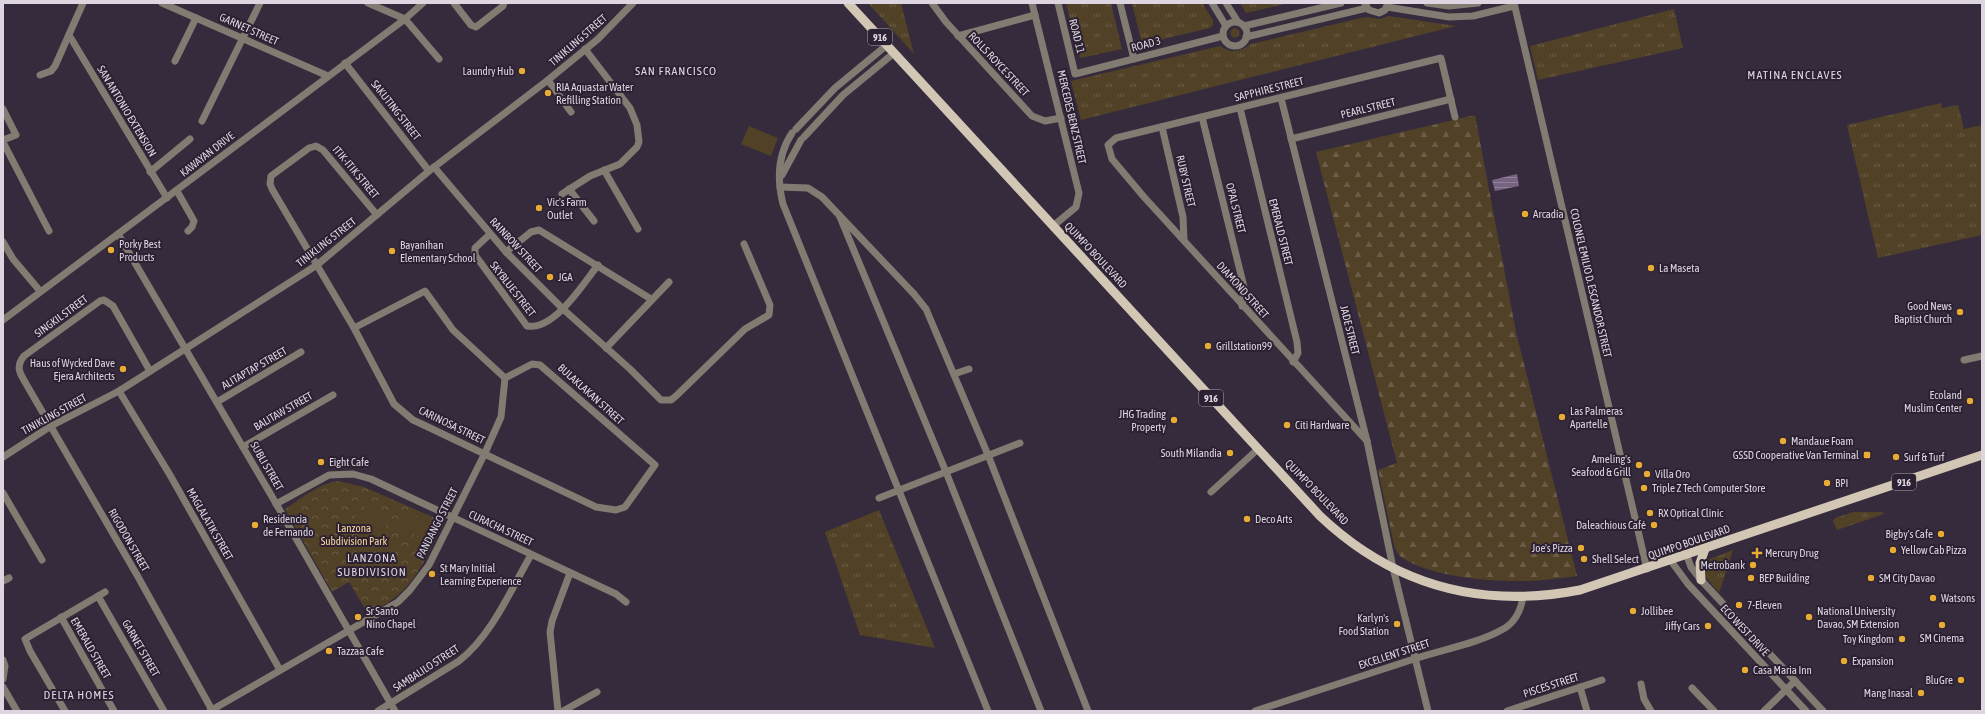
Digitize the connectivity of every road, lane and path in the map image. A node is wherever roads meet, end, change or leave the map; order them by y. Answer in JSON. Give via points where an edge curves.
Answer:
{"nodes":[{"id":1,"x":83,"y":3,"type":"edge"},
{"id":2,"x":162,"y":3,"type":"edge"},
{"id":3,"x":260,"y":3,"type":"edge"},
{"id":4,"x":368,"y":3,"type":"edge"},
{"id":5,"x":423,"y":3,"type":"edge"},
{"id":6,"x":504,"y":3,"type":"edge"},
{"id":7,"x":633,"y":3,"type":"edge"},
{"id":8,"x":848,"y":3,"type":"edge"},
{"id":9,"x":932,"y":3,"type":"edge"},
{"id":10,"x":1032,"y":3,"type":"edge"},
{"id":11,"x":1058,"y":3,"type":"edge"},
{"id":12,"x":1120,"y":3,"type":"edge"},
{"id":13,"x":1212,"y":3,"type":"edge"},
{"id":14,"x":1226,"y":3,"type":"edge"},
{"id":15,"x":1341,"y":3,"type":"edge"},
{"id":16,"x":1427,"y":3,"type":"edge"},
{"id":17,"x":1478,"y":3,"type":"edge"},
{"id":18,"x":458,"y":4,"type":"edge"},
{"id":19,"x":1366,"y":5,"type":"edge"},
{"id":20,"x":1387,"y":5,"type":"edge"},
{"id":21,"x":1514,"y":5,"type":"edge"},
{"id":22,"x":1035,"y":15,"type":"junction"},
{"id":23,"x":196,"y":18,"type":"junction"},
{"id":24,"x":405,"y":19,"type":"junction"},
{"id":25,"x":1241,"y":24,"type":"junction"},
{"id":26,"x":1226,"y":26,"type":"junction"},
{"id":27,"x":69,"y":35,"type":"junction"},
{"id":28,"x":958,"y":36,"type":"junction"},
{"id":29,"x":1223,"y":36,"type":"junction"},
{"id":30,"x":1246,"y":37,"type":"junction"},
{"id":31,"x":243,"y":38,"type":"junction"},
{"id":32,"x":887,"y":45,"type":"junction"},
{"id":33,"x":585,"y":49,"type":"junction"},
{"id":34,"x":894,"y":53,"type":"junction"},
{"id":35,"x":439,"y":59,"type":"dead end"},
{"id":36,"x":1134,"y":59,"type":"junction"},
{"id":37,"x":175,"y":61,"type":"dead end"},
{"id":38,"x":345,"y":64,"type":"junction"},
{"id":39,"x":1075,"y":74,"type":"joint"},
{"id":40,"x":40,"y":75,"type":"dead end"},
{"id":41,"x":328,"y":76,"type":"junction"},
{"id":42,"x":548,"y":80,"type":"junction"},
{"id":43,"x":1281,"y":98,"type":"junction"},
{"id":44,"x":1451,"y":99,"type":"junction"},
{"id":45,"x":1240,"y":108,"type":"junction"},
{"id":46,"x":3,"y":109,"type":"edge"},
{"id":47,"x":571,"y":112,"type":"dead end"},
{"id":48,"x":1202,"y":117,"type":"junction"},
{"id":49,"x":1455,"y":117,"type":"dead end"},
{"id":50,"x":1061,"y":118,"type":"junction"},
{"id":51,"x":202,"y":121,"type":"dead end"},
{"id":52,"x":803,"y":121,"type":"junction"},
{"id":53,"x":1162,"y":127,"type":"junction"},
{"id":54,"x":811,"y":128,"type":"junction"},
{"id":55,"x":190,"y":139,"type":"dead end"},
{"id":56,"x":1291,"y":139,"type":"junction"},
{"id":57,"x":3,"y":141,"type":"edge"},
{"id":58,"x":1108,"y":149,"type":"joint"},
{"id":59,"x":432,"y":169,"type":"junction"},
{"id":60,"x":604,"y":170,"type":"junction"},
{"id":61,"x":150,"y":172,"type":"junction"},
{"id":62,"x":270,"y":180,"type":"joint"},
{"id":63,"x":780,"y":183,"type":"junction"},
{"id":64,"x":570,"y":189,"type":"junction"},
{"id":65,"x":177,"y":191,"type":"junction"},
{"id":66,"x":562,"y":194,"type":"dead end"},
{"id":67,"x":167,"y":198,"type":"junction"},
{"id":68,"x":839,"y":213,"type":"junction"},
{"id":69,"x":377,"y":215,"type":"junction"},
{"id":70,"x":594,"y":221,"type":"dead end"},
{"id":71,"x":1053,"y":226,"type":"junction"},
{"id":72,"x":638,"y":229,"type":"dead end"},
{"id":73,"x":49,"y":231,"type":"dead end"},
{"id":74,"x":188,"y":231,"type":"dead end"},
{"id":75,"x":118,"y":234,"type":"junction"},
{"id":76,"x":490,"y":234,"type":"junction"},
{"id":77,"x":1184,"y":240,"type":"junction"},
{"id":78,"x":3,"y":242,"type":"edge"},
{"id":79,"x":744,"y":244,"type":"dead end"},
{"id":80,"x":506,"y":252,"type":"junction"},
{"id":81,"x":317,"y":265,"type":"junction"},
{"id":82,"x":598,"y":265,"type":"junction"},
{"id":83,"x":669,"y":282,"type":"dead end"},
{"id":84,"x":40,"y":291,"type":"junction"},
{"id":85,"x":651,"y":299,"type":"junction"},
{"id":86,"x":1242,"y":306,"type":"junction"},
{"id":87,"x":563,"y":309,"type":"junction"},
{"id":88,"x":3,"y":320,"type":"edge"},
{"id":89,"x":354,"y":328,"type":"junction"},
{"id":90,"x":606,"y":348,"type":"junction"},
{"id":91,"x":187,"y":349,"type":"junction"},
{"id":92,"x":301,"y":352,"type":"dead end"},
{"id":93,"x":1982,"y":356,"type":"edge"},
{"id":94,"x":1964,"y":360,"type":"dead end"},
{"id":95,"x":1293,"y":362,"type":"junction"},
{"id":96,"x":969,"y":369,"type":"dead end"},
{"id":97,"x":150,"y":371,"type":"junction"},
{"id":98,"x":954,"y":374,"type":"junction"},
{"id":99,"x":505,"y":378,"type":"junction"},
{"id":100,"x":25,"y":382,"type":"joint"},
{"id":101,"x":119,"y":391,"type":"junction"},
{"id":102,"x":334,"y":395,"type":"dead end"},
{"id":103,"x":217,"y":402,"type":"junction"},
{"id":104,"x":51,"y":426,"type":"junction"},
{"id":105,"x":1367,"y":441,"type":"junction"},
{"id":106,"x":1020,"y":443,"type":"dead end"},
{"id":107,"x":243,"y":447,"type":"junction"},
{"id":108,"x":1258,"y":449,"type":"junction"},
{"id":109,"x":485,"y":454,"type":"junction"},
{"id":110,"x":988,"y":455,"type":"junction"},
{"id":111,"x":1982,"y":455,"type":"edge"},
{"id":112,"x":3,"y":457,"type":"edge"},
{"id":113,"x":655,"y":465,"type":"joint"},
{"id":114,"x":946,"y":472,"type":"junction"},
{"id":115,"x":900,"y":490,"type":"junction"},
{"id":116,"x":1211,"y":492,"type":"dead end"},
{"id":117,"x":3,"y":493,"type":"edge"},
{"id":118,"x":879,"y":498,"type":"dead end"},
{"id":119,"x":276,"y":504,"type":"junction"},
{"id":120,"x":452,"y":518,"type":"junction"},
{"id":121,"x":1705,"y":549,"type":"junction"},
{"id":122,"x":531,"y":555,"type":"junction"},
{"id":123,"x":1687,"y":556,"type":"junction"},
{"id":124,"x":42,"y":560,"type":"dead end"},
{"id":125,"x":1671,"y":561,"type":"junction"},
{"id":126,"x":1393,"y":568,"type":"junction"},
{"id":127,"x":1647,"y":569,"type":"junction"},
{"id":128,"x":570,"y":572,"type":"junction"},
{"id":129,"x":1701,"y":580,"type":"junction"},
{"id":130,"x":1523,"y":597,"type":"junction"},
{"id":131,"x":626,"y":602,"type":"dead end"},
{"id":132,"x":1729,"y":610,"type":"junction"},
{"id":133,"x":61,"y":616,"type":"junction"},
{"id":134,"x":1719,"y":618,"type":"junction"},
{"id":135,"x":348,"y":630,"type":"junction"},
{"id":136,"x":1414,"y":658,"type":"junction"},
{"id":137,"x":3,"y":660,"type":"edge"},
{"id":138,"x":280,"y":670,"type":"junction"},
{"id":139,"x":4,"y":675,"type":"edge"},
{"id":140,"x":1602,"y":680,"type":"dead end"},
{"id":141,"x":1795,"y":681,"type":"junction"},
{"id":142,"x":1642,"y":684,"type":"dead end"},
{"id":143,"x":3,"y":687,"type":"edge"},
{"id":144,"x":1580,"y":687,"type":"junction"},
{"id":145,"x":1692,"y":688,"type":"dead end"},
{"id":146,"x":1786,"y":690,"type":"junction"},
{"id":147,"x":597,"y":692,"type":"dead end"},
{"id":148,"x":390,"y":704,"type":"junction"},
{"id":149,"x":215,"y":710,"type":"edge"},
{"id":150,"x":17,"y":711,"type":"edge"},
{"id":151,"x":65,"y":711,"type":"edge"},
{"id":152,"x":114,"y":711,"type":"edge"},
{"id":153,"x":164,"y":711,"type":"edge"},
{"id":154,"x":378,"y":711,"type":"edge"},
{"id":155,"x":395,"y":711,"type":"edge"},
{"id":156,"x":558,"y":711,"type":"edge"},
{"id":157,"x":564,"y":711,"type":"edge"},
{"id":158,"x":988,"y":711,"type":"edge"},
{"id":159,"x":1041,"y":711,"type":"edge"},
{"id":160,"x":1088,"y":711,"type":"edge"},
{"id":161,"x":1255,"y":711,"type":"edge"},
{"id":162,"x":1428,"y":711,"type":"edge"},
{"id":163,"x":1507,"y":711,"type":"edge"},
{"id":164,"x":1587,"y":711,"type":"edge"},
{"id":165,"x":1651,"y":711,"type":"edge"},
{"id":166,"x":1714,"y":711,"type":"edge"},
{"id":167,"x":1764,"y":711,"type":"edge"},
{"id":168,"x":1806,"y":711,"type":"edge"},
{"id":169,"x":1823,"y":711,"type":"edge"}],
"edges":[{"from":1,"to":27,"type":"street"},
{"from":2,"to":23,"type":"street","name":"GARNET STREET"},
{"from":3,"to":31,"type":"street"},
{"from":4,"to":24,"type":"street"},
{"from":5,"to":24,"type":"street","name":"KAWAYAN DRIVE"},
{"from":6,"to":18,"type":"street","via":[[476,27],[471,25]]},
{"from":7,"to":33,"type":"street","name":"TINIKLING STREET"},
{"from":8,"to":32,"type":"main road","name":"QUIMPO BOULEVARD","number":"916"},
{"from":9,"to":28,"type":"street","name":"ROLLS ROYCE STREET"},
{"from":10,"to":22,"type":"street","name":"MERCEDES BENZ STREET"},
{"from":11,"to":39,"type":"street","name":"ROAD 11"},
{"from":12,"to":36,"type":"street"},
{"from":13,"to":26,"type":"street"},
{"from":14,"to":25,"type":"street"},
{"from":15,"to":25,"type":"street"},
{"from":16,"to":17,"type":"street","via":[[1449,6]]},
{"from":19,"to":20,"type":"street","via":[[1375,13],[1382,12]]},
{"from":19,"to":30,"type":"street"},
{"from":20,"to":21,"type":"street","via":[[1449,17],[1473,16]]},
{"from":21,"to":127,"type":"street","name":"COLONEL EMILIO D. ESCANDOR STREET"},
{"from":22,"to":28,"type":"street"},
{"from":22,"to":50,"type":"street","name":"MERCEDES BENZ STREET"},
{"from":23,"to":31,"type":"street","name":"GARNET STREET"},
{"from":23,"to":37,"type":"street"},
{"from":24,"to":35,"type":"street"},
{"from":24,"to":38,"type":"street","name":"KAWAYAN DRIVE"},
{"from":25,"to":26,"type":"street","via":[[1232,22]]},
{"from":25,"to":30,"type":"street"},
{"from":26,"to":29,"type":"street"},
{"from":27,"to":40,"type":"street","via":[[53,69]]},
{"from":27,"to":61,"type":"street","name":"SAN ANTONIO EXTENSION"},
{"from":28,"to":50,"type":"street","name":"ROLLS ROYCE STREET","via":[[1032,116],[1045,121]]},
{"from":29,"to":30,"type":"street","via":[[1229,44],[1236,45]]},
{"from":29,"to":36,"type":"street","name":"ROAD 3"},
{"from":31,"to":41,"type":"street","name":"GARNET STREET"},
{"from":31,"to":51,"type":"street"},
{"from":32,"to":34,"type":"main road","name":"QUIMPO BOULEVARD","number":"916"},
{"from":32,"to":52,"type":"street","via":[[845,79]]},
{"from":33,"to":42,"type":"street","name":"TINIKLING STREET"},
{"from":33,"to":60,"type":"street","via":[[630,108],[638,125],[637,147],[620,164]]},
{"from":34,"to":54,"type":"street","via":[[843,95]]},
{"from":34,"to":71,"type":"main road","name":"QUIMPO BOULEVARD","number":"916"},
{"from":36,"to":39,"type":"street","name":"ROAD 3"},
{"from":38,"to":41,"type":"street","name":"KAWAYAN DRIVE"},
{"from":38,"to":59,"type":"street","name":"SAKUTING STREET"},
{"from":41,"to":65,"type":"street","name":"KAWAYAN DRIVE"},
{"from":42,"to":47,"type":"street"},
{"from":42,"to":59,"type":"street","name":"TINIKLING STREET"},
{"from":43,"to":44,"type":"street","name":"SAPPHIRE STREET","via":[[1441,58]]},
{"from":43,"to":45,"type":"street","name":"SAPPHIRE STREET"},
{"from":43,"to":56,"type":"street","name":"JADE STREET"},
{"from":44,"to":49,"type":"street"},
{"from":44,"to":56,"type":"street","name":"PEARL STREET"},
{"from":45,"to":48,"type":"street","name":"SAPPHIRE STREET"},
{"from":45,"to":95,"type":"street","name":"EMERALD STREET","via":[[1297,342],[1298,353]]},
{"from":46,"to":57,"type":"street","via":[[16,135]]},
{"from":48,"to":53,"type":"street","name":"SAPPHIRE STREET"},
{"from":48,"to":86,"type":"street","name":"OPAL STREET","via":[[1244,287]]},
{"from":50,"to":71,"type":"street","name":"MERCEDES BENZ STREET","via":[[1079,198],[1076,207]]},
{"from":52,"to":54,"type":"street"},
{"from":52,"to":63,"type":"street","via":[[782,152]]},
{"from":53,"to":58,"type":"street","name":"SAPPHIRE STREET","via":[[1116,138],[1111,141]]},
{"from":53,"to":77,"type":"street","name":"RUBY STREET","via":[[1183,216]]},
{"from":54,"to":63,"type":"street","via":[[791,155]]},
{"from":55,"to":61,"type":"street"},
{"from":56,"to":105,"type":"street","name":"JADE STREET"},
{"from":57,"to":73,"type":"street"},
{"from":58,"to":77,"type":"street","name":"DIAMOND STREET","via":[[1112,159]]},
{"from":59,"to":69,"type":"street","name":"TINIKLING STREET"},
{"from":59,"to":76,"type":"street","name":"RAINBOW STREET"},
{"from":60,"to":64,"type":"street"},
{"from":60,"to":72,"type":"street"},
{"from":61,"to":67,"type":"street","name":"SAN ANTONIO EXTENSION"},
{"from":62,"to":69,"type":"street","name":"ITIK-ITIK STREET","via":[[275,172],[309,148],[316,146],[323,150]]},
{"from":62,"to":81,"type":"street","name":"CARINOSA STREET","via":[[272,189]]},
{"from":63,"to":68,"type":"street","via":[[808,188]]},
{"from":63,"to":115,"type":"street","via":[[783,204]]},
{"from":64,"to":66,"type":"street"},
{"from":64,"to":70,"type":"street"},
{"from":65,"to":67,"type":"street","name":"KAWAYAN DRIVE"},
{"from":65,"to":74,"type":"street","via":[[194,221]]},
{"from":67,"to":75,"type":"street","name":"KAWAYAN DRIVE"},
{"from":68,"to":98,"type":"street","via":[[921,301]]},
{"from":68,"to":114,"type":"street"},
{"from":69,"to":81,"type":"street","name":"TINIKLING STREET"},
{"from":71,"to":108,"type":"main road","name":"QUIMPO BOULEVARD","number":"916"},
{"from":75,"to":84,"type":"street","name":"KAWAYAN DRIVE"},
{"from":75,"to":91,"type":"street","name":"SUBLI STREET"},
{"from":76,"to":80,"type":"street","name":"RAINBOW STREET"},
{"from":76,"to":87,"type":"street","name":"SKYBLUE STREET","via":[[475,248],[475,255],[524,323],[536,327]]},
{"from":77,"to":86,"type":"street","name":"DIAMOND STREET"},
{"from":78,"to":84,"type":"street","via":[[13,259]]},
{"from":79,"to":90,"type":"street","name":"RAINBOW STREET","via":[[770,305],[769,315],[745,329],[676,396],[666,401],[658,398]]},
{"from":80,"to":82,"type":"street","via":[[531,232],[539,230]]},
{"from":80,"to":87,"type":"street","name":"RAINBOW STREET"},
{"from":81,"to":89,"type":"street","name":"CARINOSA STREET"},
{"from":81,"to":91,"type":"street","name":"TINIKLING STREET"},
{"from":82,"to":85,"type":"street"},
{"from":82,"to":87,"type":"street"},
{"from":83,"to":85,"type":"street"},
{"from":84,"to":88,"type":"street","name":"KAWAYAN DRIVE"},
{"from":85,"to":90,"type":"street"},
{"from":86,"to":95,"type":"street","name":"DIAMOND STREET"},
{"from":87,"to":90,"type":"street","name":"RAINBOW STREET"},
{"from":89,"to":99,"type":"street","via":[[425,291],[453,330]]},
{"from":89,"to":109,"type":"street","name":"CARINOSA STREET","via":[[389,396],[403,412]]},
{"from":91,"to":97,"type":"street","name":"TINIKLING STREET"},
{"from":91,"to":103,"type":"street","name":"SUBLI STREET"},
{"from":92,"to":103,"type":"street","name":"ALITAPTAP STREET"},
{"from":93,"to":94,"type":"street"},
{"from":95,"to":105,"type":"street","name":"DIAMOND STREET"},
{"from":96,"to":98,"type":"street"},
{"from":97,"to":100,"type":"street","name":"SINGKIL STREET","via":[[113,306],[104,300],[24,356],[18,368]]},
{"from":97,"to":101,"type":"street","name":"TINIKLING STREET"},
{"from":98,"to":110,"type":"street"},
{"from":99,"to":109,"type":"street","name":"PANDANGO STREET","via":[[501,417]]},
{"from":99,"to":113,"type":"street","name":"BULAKLAKAN STREET","via":[[527,366],[540,365]]},
{"from":100,"to":104,"type":"street","name":"RIGODON STREET"},
{"from":101,"to":104,"type":"street","name":"TINIKLING STREET"},
{"from":101,"to":138,"type":"street","name":"MAGLALATIK STREET"},
{"from":102,"to":107,"type":"street","name":"BALITAW STREET"},
{"from":103,"to":107,"type":"street","name":"SUBLI STREET"},
{"from":104,"to":112,"type":"street","name":"TINIKLING STREET"},
{"from":104,"to":149,"type":"street","name":"RIGODON STREET"},
{"from":105,"to":126,"type":"street","name":"JADE STREET"},
{"from":106,"to":110,"type":"street"},
{"from":107,"to":119,"type":"street","name":"SUBLI STREET"},
{"from":108,"to":116,"type":"street"},
{"from":108,"to":126,"type":"main road","name":"QUIMPO BOULEVARD","number":"916","via":[[1338,532]]},
{"from":109,"to":113,"type":"street","name":"CARINOSA STREET","via":[[596,508],[607,510],[625,507]]},
{"from":109,"to":120,"type":"street","name":"PANDANGO STREET"},
{"from":110,"to":114,"type":"street"},
{"from":110,"to":160,"type":"street"},
{"from":111,"to":121,"type":"main road","name":"QUIMPO BOULEVARD","number":"916"},
{"from":114,"to":115,"type":"street"},
{"from":114,"to":159,"type":"street"},
{"from":115,"to":118,"type":"street"},
{"from":115,"to":158,"type":"street"},
{"from":117,"to":124,"type":"street"},
{"from":119,"to":120,"type":"street","name":"CURACHA STREET","via":[[329,475],[353,474],[371,479]]},
{"from":119,"to":135,"type":"street","name":"SUBLI STREET"},
{"from":120,"to":122,"type":"street","name":"CURACHA STREET"},
{"from":120,"to":135,"type":"street","name":"PANDANGO STREET","via":[[429,565],[410,590],[398,602]]},
{"from":121,"to":123,"type":"main road","name":"QUIMPO BOULEVARD","number":"916"},
{"from":121,"to":129,"type":"main road","via":[[1699,566]]},
{"from":122,"to":128,"type":"street","name":"CURACHA STREET"},
{"from":122,"to":148,"type":"street","name":"SAMBALILO STREET","via":[[471,652]]},
{"from":123,"to":125,"type":"main road","name":"QUIMPO BOULEVARD","number":"916"},
{"from":123,"to":129,"type":"street","name":"ECO WEST DRIVE","via":[[1691,567]]},
{"from":125,"to":127,"type":"main road","name":"QUIMPO BOULEVARD","number":"916"},
{"from":125,"to":134,"type":"street","name":"ECO WEST DRIVE"},
{"from":126,"to":130,"type":"main road","name":"QUIMPO BOULEVARD","number":"916","via":[[1454,590],[1496,597]]},
{"from":126,"to":136,"type":"street","name":"JADE STREET"},
{"from":127,"to":130,"type":"main road","name":"QUIMPO BOULEVARD","number":"916","via":[[1580,590],[1548,596]]},
{"from":128,"to":131,"type":"street","name":"CURACHA STREET","via":[[616,594]]},
{"from":128,"to":156,"type":"street","via":[[550,632]]},
{"from":129,"to":132,"type":"street","name":"ECO WEST DRIVE"},
{"from":130,"to":136,"type":"street","name":"EXCELLENT STREET","via":[[1517,617],[1506,627],[1483,638]]},
{"from":132,"to":134,"type":"street"},
{"from":132,"to":141,"type":"street","name":"ECO WEST DRIVE"},
{"from":133,"to":151,"type":"street","via":[[26,638],[30,651]]},
{"from":133,"to":152,"type":"street","name":"EMERALD STREET"},
{"from":133,"to":153,"type":"street","name":"GARNET STREET","via":[[102,594]]},
{"from":134,"to":146,"type":"street","name":"ECO WEST DRIVE"},
{"from":135,"to":138,"type":"street","name":"PANDANGO STREET"},
{"from":135,"to":148,"type":"street","name":"SUBLI STREET"},
{"from":136,"to":161,"type":"street","name":"EXCELLENT STREET"},
{"from":136,"to":162,"type":"street","name":"JADE STREET"},
{"from":137,"to":139,"type":"street"},
{"from":138,"to":149,"type":"street","name":"PANDANGO STREET"},
{"from":140,"to":144,"type":"street","name":"PISCES STREET"},
{"from":141,"to":146,"type":"street"},
{"from":141,"to":169,"type":"street","name":"ECO WEST DRIVE"},
{"from":142,"to":165,"type":"street","via":[[1644,699]]},
{"from":143,"to":150,"type":"street"},
{"from":144,"to":163,"type":"street","name":"PISCES STREET"},
{"from":144,"to":164,"type":"street"},
{"from":145,"to":166,"type":"street"},
{"from":146,"to":167,"type":"street"},
{"from":146,"to":168,"type":"street","name":"ECO WEST DRIVE"},
{"from":147,"to":157,"type":"street"},
{"from":148,"to":154,"type":"street","name":"SAMBALILO STREET"},
{"from":148,"to":155,"type":"street","name":"SUBLI STREET"}]}
